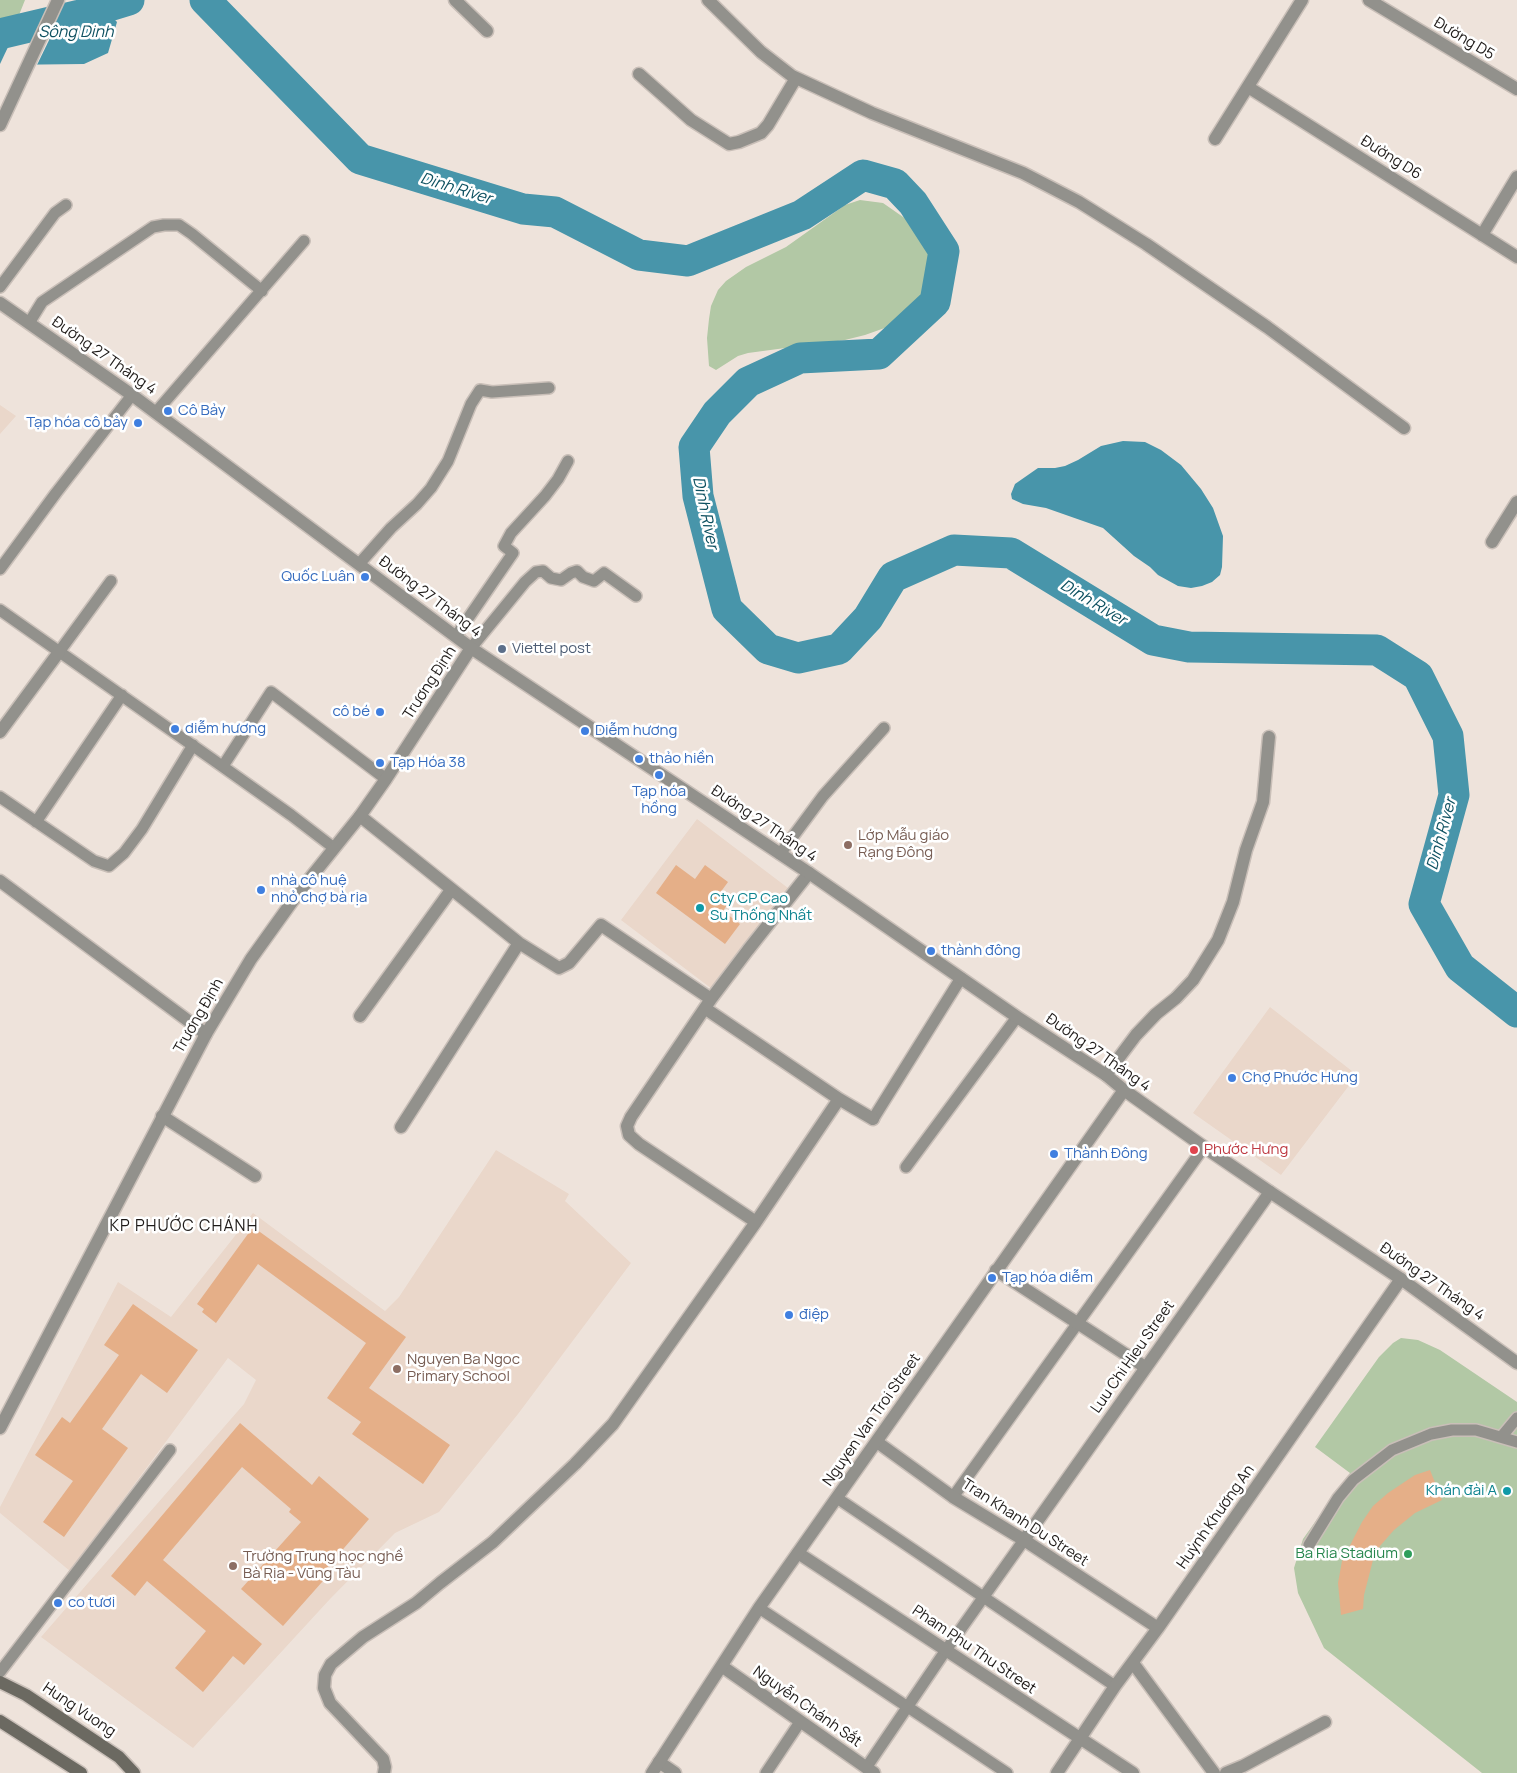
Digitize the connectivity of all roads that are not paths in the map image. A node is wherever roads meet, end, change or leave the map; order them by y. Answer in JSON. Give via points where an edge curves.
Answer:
{"nodes":[{"id":1,"x":58,"y":0,"type":"edge"},
{"id":2,"x":455,"y":0,"type":"edge"},
{"id":3,"x":708,"y":0,"type":"edge"},
{"id":4,"x":1302,"y":0,"type":"edge"},
{"id":5,"x":1369,"y":0,"type":"edge"},
{"id":6,"x":487,"y":31,"type":"dead end"},
{"id":7,"x":640,"y":74,"type":"dead end"},
{"id":8,"x":796,"y":78,"type":"junction"},
{"id":9,"x":1248,"y":87,"type":"junction"},
{"id":10,"x":1517,"y":90,"type":"edge"},
{"id":11,"x":0,"y":124,"type":"edge"},
{"id":12,"x":1215,"y":139,"type":"dead end"},
{"id":13,"x":1517,"y":177,"type":"edge"},
{"id":14,"x":66,"y":205,"type":"dead end"},
{"id":15,"x":1482,"y":235,"type":"junction"},
{"id":16,"x":304,"y":242,"type":"dead end"},
{"id":17,"x":1517,"y":257,"type":"edge"},
{"id":18,"x":0,"y":288,"type":"edge"},
{"id":19,"x":262,"y":292,"type":"junction"},
{"id":20,"x":0,"y":303,"type":"edge"},
{"id":21,"x":29,"y":323,"type":"junction"},
{"id":22,"x":550,"y":388,"type":"dead end"},
{"id":23,"x":132,"y":395,"type":"junction"},
{"id":24,"x":156,"y":412,"type":"junction"},
{"id":25,"x":1404,"y":428,"type":"dead end"},
{"id":26,"x":568,"y":461,"type":"dead end"},
{"id":27,"x":1517,"y":502,"type":"edge"},
{"id":28,"x":1492,"y":542,"type":"dead end"},
{"id":29,"x":359,"y":564,"type":"junction"},
{"id":30,"x":0,"y":568,"type":"edge"},
{"id":31,"x":111,"y":581,"type":"dead end"},
{"id":32,"x":636,"y":596,"type":"dead end"},
{"id":33,"x":0,"y":610,"type":"edge"},
{"id":34,"x":456,"y":636,"type":"junction"},
{"id":35,"x":471,"y":648,"type":"junction"},
{"id":36,"x":59,"y":652,"type":"junction"},
{"id":37,"x":122,"y":695,"type":"junction"},
{"id":38,"x":884,"y":728,"type":"dead end"},
{"id":39,"x":0,"y":732,"type":"edge"},
{"id":40,"x":1269,"y":737,"type":"dead end"},
{"id":41,"x":193,"y":746,"type":"junction"},
{"id":42,"x":222,"y":766,"type":"junction"},
{"id":43,"x":386,"y":779,"type":"junction"},
{"id":44,"x":0,"y":797,"type":"edge"},
{"id":45,"x":360,"y":816,"type":"junction"},
{"id":46,"x":36,"y":822,"type":"junction"},
{"id":47,"x":334,"y":848,"type":"junction"},
{"id":48,"x":780,"y":854,"type":"junction"},
{"id":49,"x":809,"y":873,"type":"junction"},
{"id":50,"x":0,"y":881,"type":"edge"},
{"id":51,"x":451,"y":890,"type":"junction"},
{"id":52,"x":519,"y":943,"type":"junction"},
{"id":53,"x":961,"y":978,"type":"junction"},
{"id":54,"x":709,"y":1004,"type":"junction"},
{"id":55,"x":360,"y":1016,"type":"dead end"},
{"id":56,"x":1017,"y":1017,"type":"junction"},
{"id":57,"x":206,"y":1034,"type":"junction"},
{"id":58,"x":1106,"y":1075,"type":"junction"},
{"id":59,"x":1124,"y":1090,"type":"junction"},
{"id":60,"x":839,"y":1099,"type":"junction"},
{"id":61,"x":162,"y":1116,"type":"junction"},
{"id":62,"x":873,"y":1119,"type":"joint"},
{"id":63,"x":401,"y":1128,"type":"dead end"},
{"id":64,"x":1204,"y":1146,"type":"junction"},
{"id":65,"x":906,"y":1167,"type":"dead end"},
{"id":66,"x":255,"y":1176,"type":"dead end"},
{"id":67,"x":1270,"y":1192,"type":"junction"},
{"id":68,"x":756,"y":1222,"type":"junction"},
{"id":69,"x":996,"y":1270,"type":"junction"},
{"id":70,"x":1402,"y":1279,"type":"junction"},
{"id":71,"x":1077,"y":1324,"type":"junction"},
{"id":72,"x":1517,"y":1363,"type":"edge"},
{"id":73,"x":1145,"y":1368,"type":"junction"},
{"id":74,"x":1517,"y":1418,"type":"edge"},
{"id":75,"x":0,"y":1428,"type":"edge"},
{"id":76,"x":1502,"y":1436,"type":"junction"},
{"id":77,"x":877,"y":1442,"type":"junction"},
{"id":78,"x":1517,"y":1442,"type":"edge"},
{"id":79,"x":170,"y":1450,"type":"dead end"},
{"id":80,"x":953,"y":1496,"type":"junction"},
{"id":81,"x":837,"y":1498,"type":"junction"},
{"id":82,"x":1024,"y":1540,"type":"junction"},
{"id":83,"x":1309,"y":1545,"type":"dead end"},
{"id":84,"x":798,"y":1553,"type":"junction"},
{"id":85,"x":983,"y":1597,"type":"junction"},
{"id":86,"x":759,"y":1608,"type":"junction"},
{"id":87,"x":1158,"y":1628,"type":"junction"},
{"id":88,"x":946,"y":1650,"type":"junction"},
{"id":89,"x":1133,"y":1663,"type":"junction"},
{"id":90,"x":722,"y":1667,"type":"junction"},
{"id":91,"x":0,"y":1672,"type":"edge"},
{"id":92,"x":0,"y":1682,"type":"edge"},
{"id":93,"x":1115,"y":1686,"type":"junction"},
{"id":94,"x":908,"y":1707,"type":"junction"},
{"id":95,"x":0,"y":1721,"type":"edge"},
{"id":96,"x":800,"y":1722,"type":"junction"},
{"id":97,"x":1325,"y":1722,"type":"dead end"},
{"id":98,"x":1080,"y":1739,"type":"junction"},
{"id":99,"x":656,"y":1768,"type":"edge"},
{"id":100,"x":868,"y":1771,"type":"edge"},
{"id":101,"x":81,"y":1773,"type":"edge"},
{"id":102,"x":134,"y":1773,"type":"edge"},
{"id":103,"x":384,"y":1773,"type":"edge"},
{"id":104,"x":675,"y":1773,"type":"edge"},
{"id":105,"x":766,"y":1773,"type":"edge"},
{"id":106,"x":1007,"y":1773,"type":"edge"},
{"id":107,"x":1057,"y":1773,"type":"edge"},
{"id":108,"x":1133,"y":1773,"type":"edge"},
{"id":109,"x":1214,"y":1773,"type":"edge"},
{"id":110,"x":1226,"y":1773,"type":"edge"}],
"edges":[{"from":1,"to":11,"type":"street"},
{"from":2,"to":6,"type":"street"},
{"from":3,"to":8,"type":"street","via":[[761,52]]},
{"from":4,"to":9,"type":"street"},
{"from":5,"to":10,"type":"street","name":"Đường D5"},
{"from":7,"to":8,"type":"street","via":[[691,120],[729,144],[761,133]]},
{"from":8,"to":25,"type":"street","via":[[872,113],[1023,173],[1079,202],[1267,327]]},
{"from":9,"to":12,"type":"street"},
{"from":9,"to":15,"type":"street","name":"Đường D6"},
{"from":13,"to":15,"type":"street"},
{"from":14,"to":18,"type":"lane","via":[[55,213]]},
{"from":15,"to":17,"type":"street","name":"Đường D6"},
{"from":16,"to":19,"type":"lane"},
{"from":19,"to":21,"type":"lane","via":[[192,234],[179,226],[164,225],[153,227],[42,302]]},
{"from":19,"to":24,"type":"lane"},
{"from":20,"to":21,"type":"street","name":"Đường 27 Tháng 4"},
{"from":21,"to":23,"type":"street","name":"Đường 27 Tháng 4"},
{"from":22,"to":29,"type":"lane","via":[[480,390],[470,404],[448,461],[430,488]]},
{"from":23,"to":24,"type":"street","name":"Đường 27 Tháng 4"},
{"from":23,"to":30,"type":"lane"},
{"from":24,"to":29,"type":"street","name":"Đường 27 Tháng 4"},
{"from":26,"to":34,"type":"lane","via":[[545,496],[511,533],[504,546],[513,553]]},
{"from":27,"to":28,"type":"street"},
{"from":29,"to":34,"type":"street","name":"Đường 27 Tháng 4"},
{"from":31,"to":36,"type":"lane"},
{"from":32,"to":35,"type":"lane","via":[[604,573],[594,581],[577,571],[561,580],[551,578],[543,571],[536,572]]},
{"from":33,"to":36,"type":"lane"},
{"from":34,"to":35,"type":"street","name":"Đường 27 Tháng 4"},
{"from":35,"to":43,"type":"street","name":"Trương Định"},
{"from":35,"to":48,"type":"street","name":"Đường 27 Tháng 4"},
{"from":36,"to":37,"type":"lane"},
{"from":36,"to":39,"type":"street"},
{"from":37,"to":41,"type":"lane"},
{"from":37,"to":46,"type":"lane"},
{"from":38,"to":48,"type":"lane","via":[[823,796]]},
{"from":40,"to":58,"type":"street","via":[[1263,802],[1218,940],[1193,980],[1136,1035]]},
{"from":41,"to":42,"type":"lane"},
{"from":41,"to":46,"type":"lane","via":[[142,829],[124,853],[109,866],[94,861]]},
{"from":42,"to":43,"type":"lane","via":[[271,692]]},
{"from":42,"to":47,"type":"lane"},
{"from":43,"to":45,"type":"street","name":"Trương Định"},
{"from":44,"to":46,"type":"lane"},
{"from":45,"to":47,"type":"street","name":"Trương Định"},
{"from":45,"to":51,"type":"street"},
{"from":47,"to":57,"type":"street","name":"Trương Định","via":[[251,960]]},
{"from":48,"to":49,"type":"street","name":"Đường 27 Tháng 4"},
{"from":49,"to":53,"type":"street","name":"Đường 27 Tháng 4"},
{"from":49,"to":54,"type":"street"},
{"from":50,"to":57,"type":"street"},
{"from":51,"to":52,"type":"street"},
{"from":51,"to":55,"type":"street"},
{"from":52,"to":54,"type":"street","via":[[560,968],[569,963],[601,925]]},
{"from":52,"to":63,"type":"street"},
{"from":53,"to":56,"type":"street","name":"Đường 27 Tháng 4"},
{"from":53,"to":62,"type":"lane"},
{"from":54,"to":60,"type":"street"},
{"from":54,"to":68,"type":"street","via":[[631,1117],[627,1126],[629,1136]]},
{"from":56,"to":58,"type":"street","name":"Đường 27 Tháng 4"},
{"from":56,"to":65,"type":"lane"},
{"from":57,"to":61,"type":"street","name":"Trương Định"},
{"from":58,"to":59,"type":"street","name":"Đường 27 Tháng 4"},
{"from":59,"to":64,"type":"street","name":"Đường 27 Tháng 4"},
{"from":59,"to":69,"type":"street","name":"Nguyen Van Troi Street"},
{"from":60,"to":62,"type":"street"},
{"from":60,"to":68,"type":"street"},
{"from":61,"to":66,"type":"street"},
{"from":61,"to":75,"type":"street","name":"Trương Định"},
{"from":64,"to":67,"type":"street","name":"Đường 27 Tháng 4"},
{"from":64,"to":71,"type":"lane"},
{"from":67,"to":70,"type":"street","name":"Đường 27 Tháng 4"},
{"from":67,"to":73,"type":"street","name":"Luu Chi Hieu Street"},
{"from":68,"to":103,"type":"street","via":[[631,1400],[575,1464],[493,1542],[331,1664],[324,1688],[330,1703],[383,1759]]},
{"from":69,"to":71,"type":"street"},
{"from":69,"to":77,"type":"street","name":"Nguyen Van Troi Street"},
{"from":70,"to":72,"type":"street","name":"Đường 27 Tháng 4"},
{"from":70,"to":87,"type":"street","name":"Huỳnh Khương An"},
{"from":71,"to":73,"type":"street"},
{"from":71,"to":80,"type":"lane"},
{"from":73,"to":82,"type":"street","name":"Luu Chi Hieu Street"},
{"from":74,"to":76,"type":"lane"},
{"from":76,"to":78,"type":"lane"},
{"from":76,"to":83,"type":"lane","via":[[1476,1430],[1452,1430],[1431,1434],[1392,1450],[1353,1480]]},
{"from":77,"to":80,"type":"street","name":"Tran Khanh Du Street"},
{"from":77,"to":81,"type":"street","name":"Nguyen Van Troi Street"},
{"from":79,"to":91,"type":"lane"},
{"from":80,"to":82,"type":"street","name":"Tran Khanh Du Street"},
{"from":81,"to":84,"type":"street","name":"Nguyen Van Troi Street"},
{"from":81,"to":85,"type":"lane"},
{"from":82,"to":85,"type":"lane"},
{"from":82,"to":87,"type":"street","name":"Tran Khanh Du Street"},
{"from":84,"to":86,"type":"street","name":"Nguyen Van Troi Street"},
{"from":84,"to":88,"type":"street","name":"Pham Phu Thu Street"},
{"from":85,"to":88,"type":"lane"},
{"from":85,"to":93,"type":"lane"},
{"from":86,"to":90,"type":"street","name":"Nguyen Van Troi Street"},
{"from":86,"to":94,"type":"lane"},
{"from":87,"to":89,"type":"street","name":"Huỳnh Khương An"},
{"from":88,"to":94,"type":"lane"},
{"from":88,"to":98,"type":"street","name":"Pham Phu Thu Street"},
{"from":89,"to":93,"type":"street","name":"Huỳnh Khương An"},
{"from":89,"to":109,"type":"street"},
{"from":90,"to":96,"type":"street","name":"Nguyễn Chánh Sắt"},
{"from":90,"to":99,"type":"street","name":"Nguyen Van Troi Street"},
{"from":92,"to":102,"type":"main road","name":"Hung Vuong","via":[[26,1695],[120,1757]]},
{"from":93,"to":98,"type":"street","name":"Huỳnh Khương An"},
{"from":94,"to":100,"type":"lane"},
{"from":94,"to":106,"type":"lane"},
{"from":95,"to":101,"type":"main road"},
{"from":96,"to":100,"type":"street","name":"Nguyễn Chánh Sắt"},
{"from":96,"to":105,"type":"lane"},
{"from":97,"to":110,"type":"street"},
{"from":98,"to":107,"type":"street","name":"Huỳnh Khương An"},
{"from":98,"to":108,"type":"street","name":"Pham Phu Thu Street"},
{"from":99,"to":104,"type":"street"}]}
